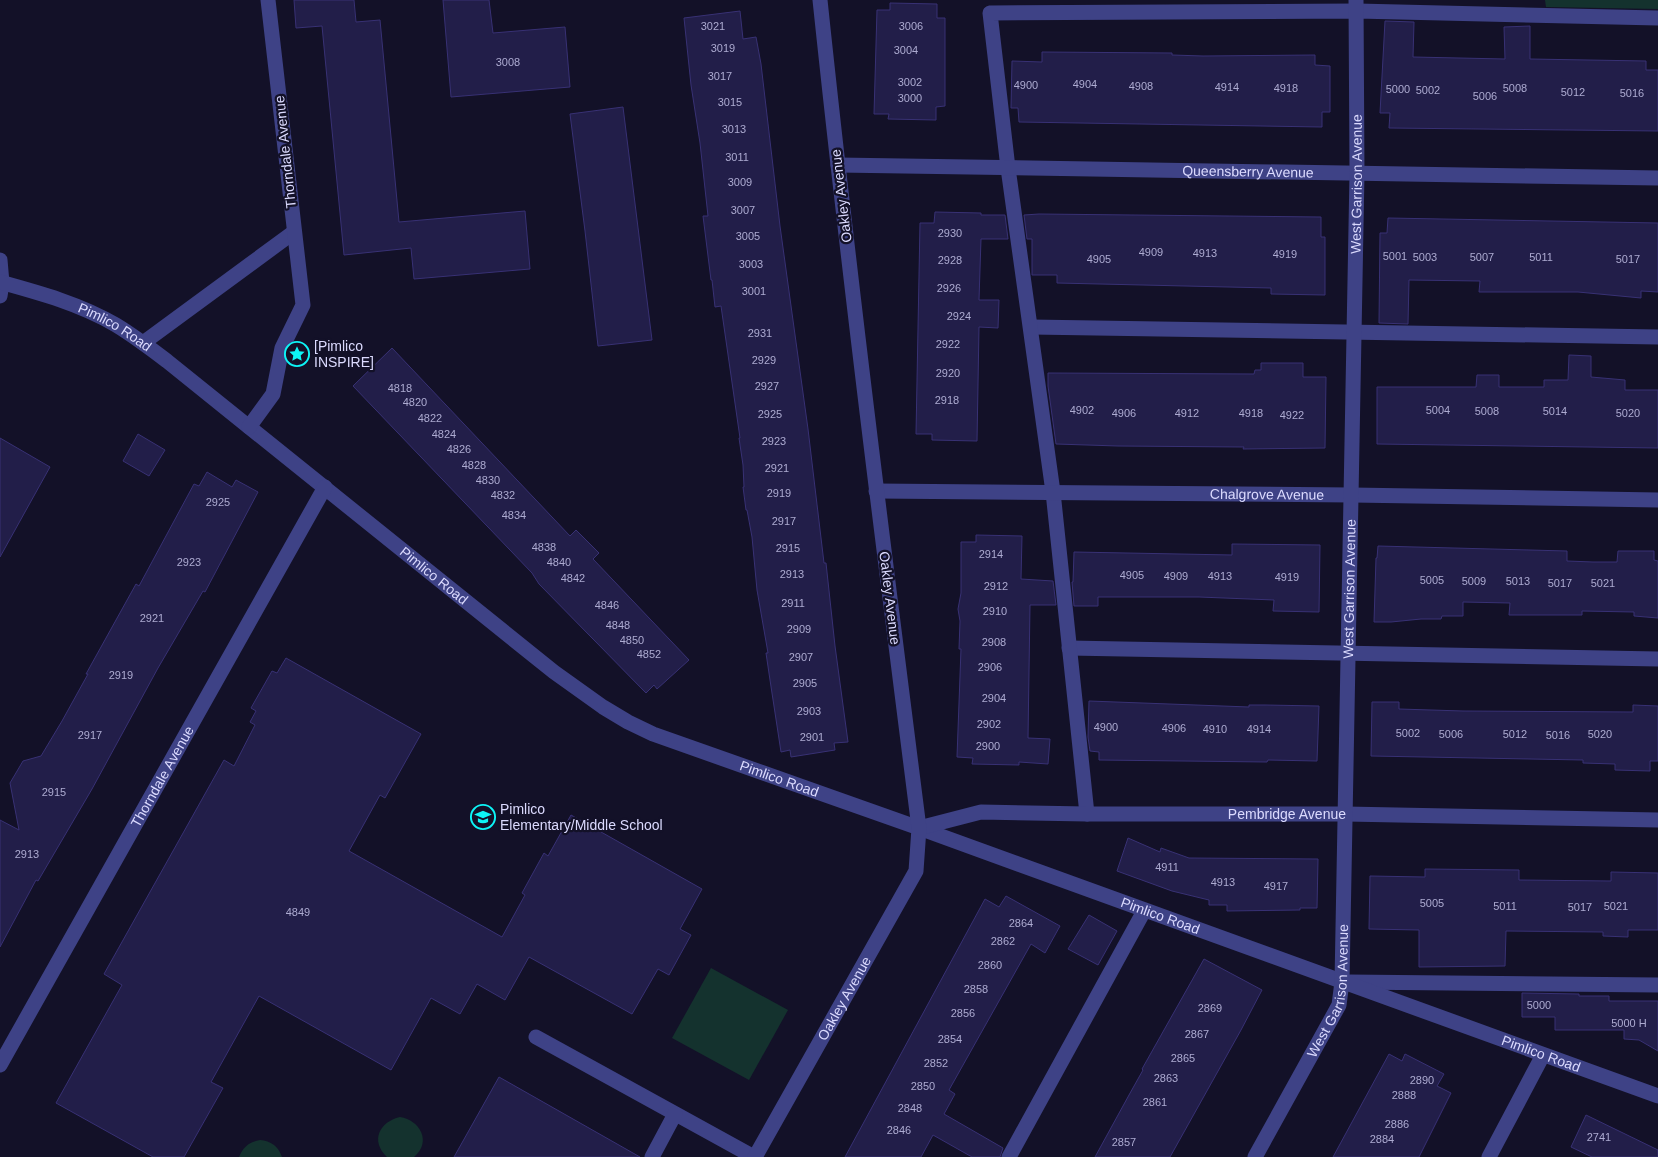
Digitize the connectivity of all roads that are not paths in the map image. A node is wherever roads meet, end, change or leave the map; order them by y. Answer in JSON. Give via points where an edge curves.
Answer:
{"nodes":[{"id":1,"x":268,"y":0,"type":"edge"},
{"id":2,"x":820,"y":0,"type":"edge"},
{"id":3,"x":1356,"y":5,"type":"edge"},
{"id":4,"x":1180,"y":6,"type":"edge"},
{"id":5,"x":1534,"y":7,"type":"edge"},
{"id":6,"x":1658,"y":18,"type":"edge"},
{"id":7,"x":838,"y":165,"type":"junction"},
{"id":8,"x":1008,"y":168,"type":"junction"},
{"id":9,"x":1357,"y":173,"type":"junction"},
{"id":10,"x":1658,"y":178,"type":"edge"},
{"id":11,"x":294,"y":232,"type":"junction"},
{"id":12,"x":0,"y":260,"type":"edge"},
{"id":13,"x":1,"y":287,"type":"edge"},
{"id":14,"x":1031,"y":327,"type":"junction"},
{"id":15,"x":1355,"y":332,"type":"junction"},
{"id":16,"x":1658,"y":337,"type":"edge"},
{"id":17,"x":143,"y":343,"type":"junction"},
{"id":18,"x":249,"y":427,"type":"junction"},
{"id":19,"x":324,"y":487,"type":"junction"},
{"id":20,"x":876,"y":491,"type":"junction"},
{"id":21,"x":1054,"y":492,"type":"junction"},
{"id":22,"x":1352,"y":495,"type":"junction"},
{"id":23,"x":1658,"y":500,"type":"edge"},
{"id":24,"x":1069,"y":648,"type":"junction"},
{"id":25,"x":1349,"y":653,"type":"junction"},
{"id":26,"x":1658,"y":659,"type":"edge"},
{"id":27,"x":1087,"y":814,"type":"junction"},
{"id":28,"x":1346,"y":814,"type":"junction"},
{"id":29,"x":1658,"y":820,"type":"edge"},
{"id":30,"x":919,"y":828,"type":"junction"},
{"id":31,"x":1144,"y":911,"type":"junction"},
{"id":32,"x":1342,"y":982,"type":"junction"},
{"id":33,"x":1658,"y":985,"type":"edge"},
{"id":34,"x":536,"y":1037,"type":"dead end"},
{"id":35,"x":1543,"y":1055,"type":"junction"},
{"id":36,"x":0,"y":1065,"type":"edge"},
{"id":37,"x":1658,"y":1096,"type":"edge"},
{"id":38,"x":675,"y":1114,"type":"junction"},
{"id":39,"x":652,"y":1157,"type":"edge"},
{"id":40,"x":755,"y":1157,"type":"edge"},
{"id":41,"x":1009,"y":1157,"type":"edge"},
{"id":42,"x":1255,"y":1157,"type":"edge"},
{"id":43,"x":1489,"y":1157,"type":"edge"}],
"edges":[{"from":1,"to":11,"type":"street","name":"Thorndale Avenue"},
{"from":2,"to":7,"type":"street","name":"Oakley Avenue"},
{"from":3,"to":4,"type":"street"},
{"from":3,"to":5,"type":"street"},
{"from":3,"to":9,"type":"street","name":"West Garrison Avenue"},
{"from":4,"to":8,"type":"street","via":[[990,13]]},
{"from":5,"to":6,"type":"street"},
{"from":7,"to":8,"type":"street","name":"Queensberry Avenue"},
{"from":7,"to":20,"type":"street","name":"Oakley Avenue"},
{"from":8,"to":9,"type":"street","name":"Queensberry Avenue"},
{"from":8,"to":14,"type":"street"},
{"from":9,"to":10,"type":"street","name":"Queensberry Avenue"},
{"from":9,"to":15,"type":"street","name":"West Garrison Avenue"},
{"from":11,"to":17,"type":"street"},
{"from":11,"to":18,"type":"street","name":"Thorndale Avenue","via":[[303,305],[282,348],[273,394]]},
{"from":12,"to":13,"type":"street"},
{"from":13,"to":17,"type":"street","name":"Pimlico Road","via":[[64,301],[115,325]]},
{"from":14,"to":15,"type":"street"},
{"from":14,"to":21,"type":"street"},
{"from":15,"to":16,"type":"street"},
{"from":15,"to":22,"type":"street","name":"West Garrison Avenue"},
{"from":17,"to":18,"type":"street","name":"Pimlico Road"},
{"from":18,"to":19,"type":"street","name":"Pimlico Road"},
{"from":19,"to":30,"type":"street","name":"Pimlico Road","via":[[554,672],[628,722],[685,746]]},
{"from":19,"to":36,"type":"street","name":"Thorndale Avenue"},
{"from":20,"to":21,"type":"street","name":"Chalgrove Avenue"},
{"from":20,"to":30,"type":"street","name":"Oakley Avenue"},
{"from":21,"to":22,"type":"street","name":"Chalgrove Avenue"},
{"from":21,"to":24,"type":"street"},
{"from":22,"to":23,"type":"street","name":"Chalgrove Avenue"},
{"from":22,"to":25,"type":"street","name":"West Garrison Avenue"},
{"from":24,"to":25,"type":"street"},
{"from":24,"to":27,"type":"street"},
{"from":25,"to":26,"type":"street"},
{"from":25,"to":28,"type":"street","name":"West Garrison Avenue"},
{"from":27,"to":28,"type":"street","name":"Pembridge Avenue"},
{"from":27,"to":30,"type":"street","name":"Pembridge Avenue","via":[[981,812]]},
{"from":28,"to":29,"type":"street","name":"Pembridge Avenue"},
{"from":28,"to":32,"type":"street","name":"West Garrison Avenue"},
{"from":30,"to":31,"type":"street","name":"Pimlico Road"},
{"from":30,"to":40,"type":"street","name":"Oakley Avenue","via":[[916,871]]},
{"from":31,"to":32,"type":"street","name":"Pimlico Road"},
{"from":31,"to":41,"type":"street"},
{"from":32,"to":33,"type":"street"},
{"from":32,"to":35,"type":"street","name":"Pimlico Road"},
{"from":32,"to":42,"type":"street","name":"West Garrison Avenue","via":[[1339,1006]]},
{"from":34,"to":38,"type":"street"},
{"from":35,"to":37,"type":"street","name":"Pimlico Road"},
{"from":35,"to":43,"type":"street"},
{"from":38,"to":39,"type":"street"},
{"from":38,"to":40,"type":"street"}]}
